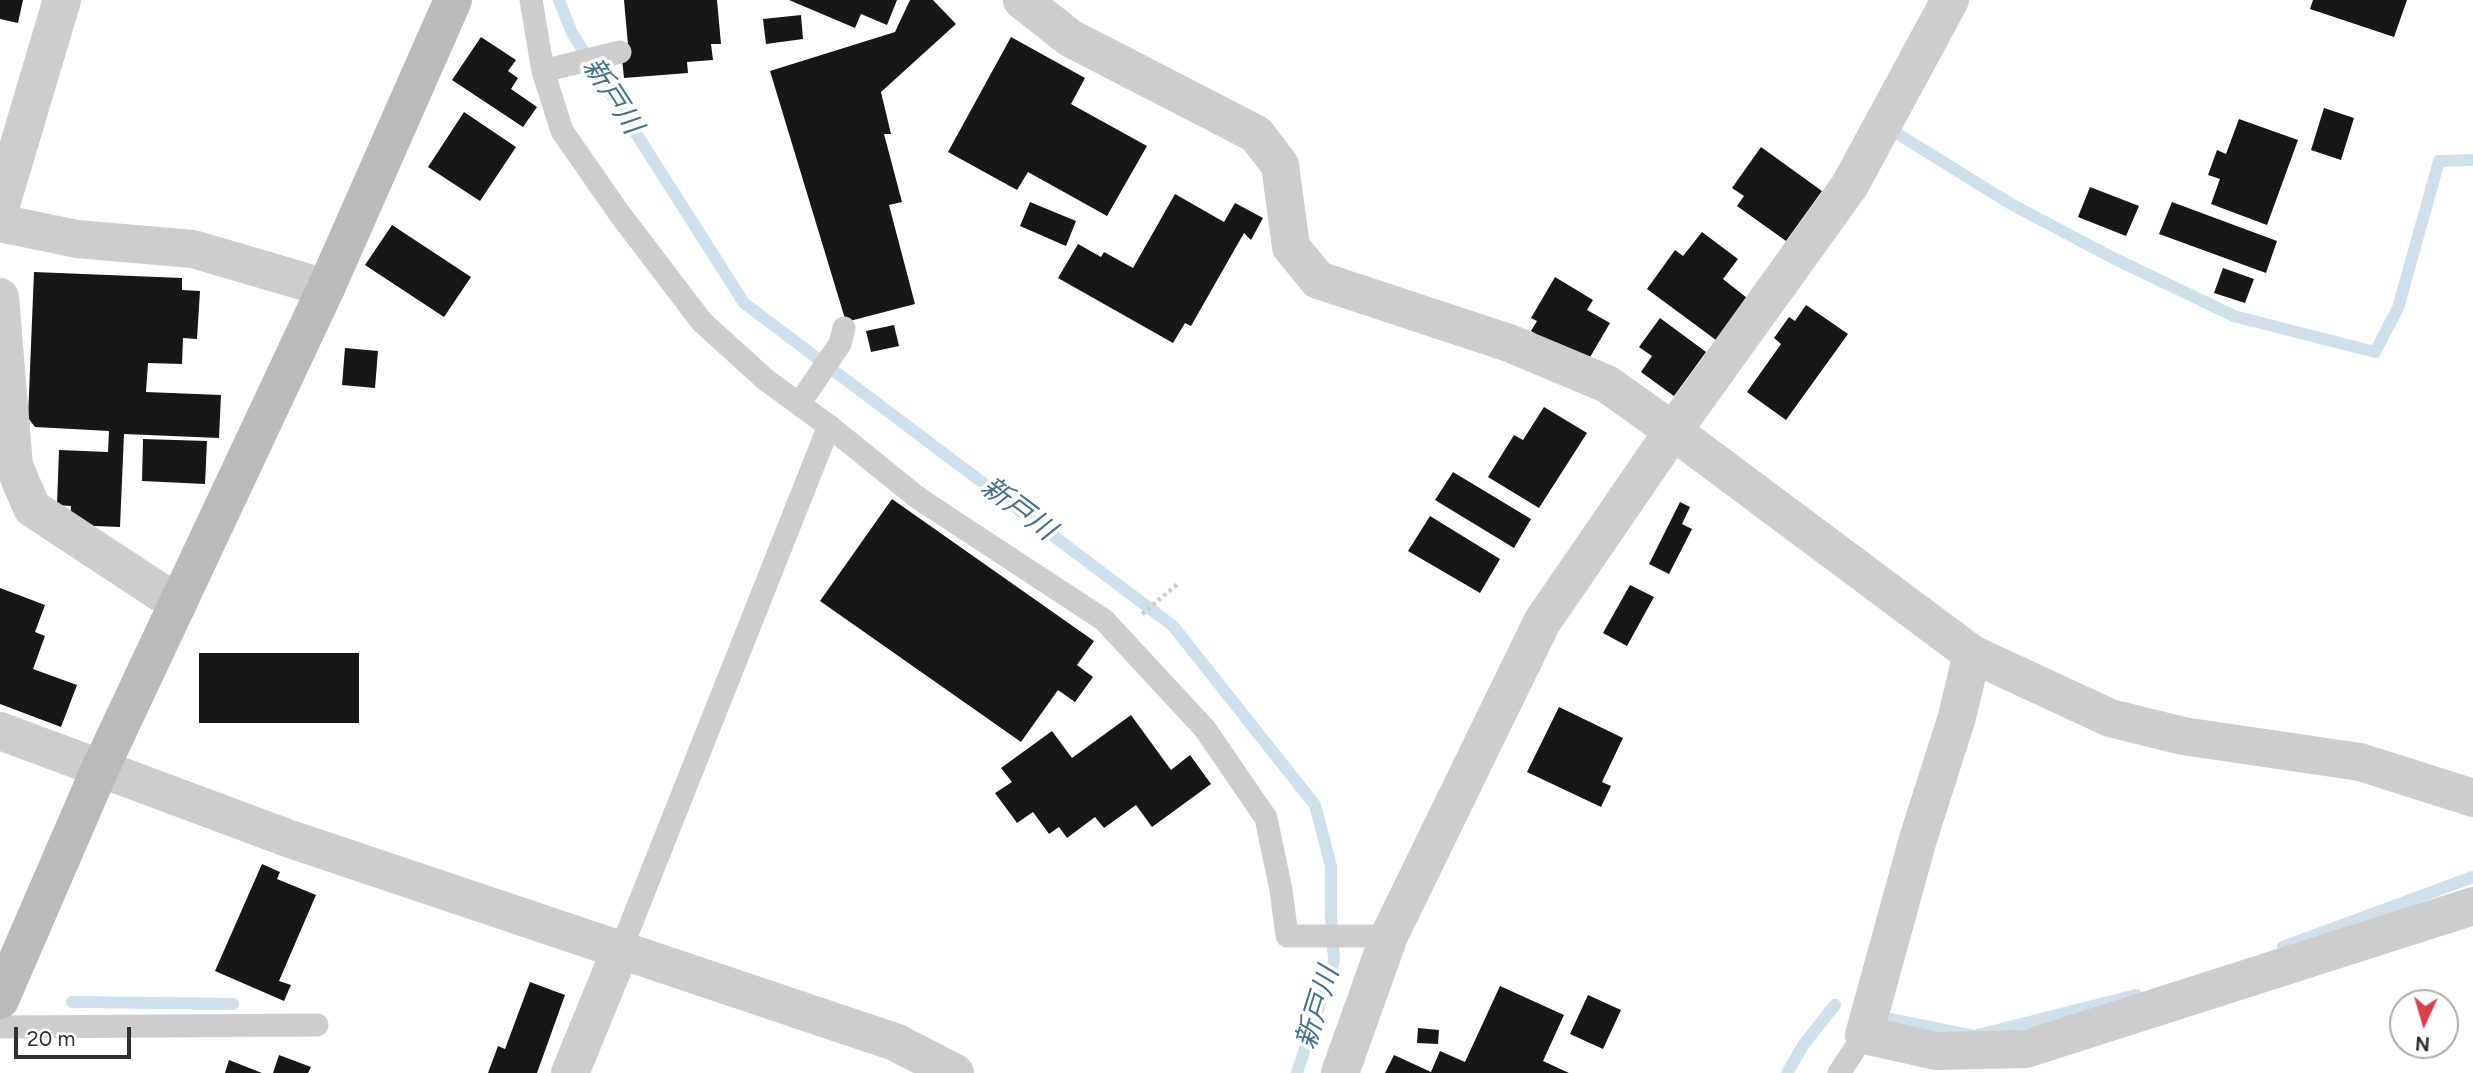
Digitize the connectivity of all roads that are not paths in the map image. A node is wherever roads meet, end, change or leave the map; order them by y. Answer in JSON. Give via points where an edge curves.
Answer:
{"nodes":[{"id":1,"x":62,"y":0,"type":"edge"},
{"id":2,"x":453,"y":0,"type":"edge"},
{"id":3,"x":531,"y":0,"type":"edge"},
{"id":4,"x":1022,"y":0,"type":"edge"},
{"id":5,"x":1950,"y":0,"type":"edge"},
{"id":6,"x":617,"y":52,"type":"dead end"},
{"id":7,"x":553,"y":69,"type":"junction"},
{"id":8,"x":0,"y":208,"type":"edge"},
{"id":9,"x":0,"y":223,"type":"edge"},
{"id":10,"x":326,"y":288,"type":"junction"},
{"id":11,"x":0,"y":297,"type":"edge"},
{"id":12,"x":842,"y":336,"type":"dead end"},
{"id":13,"x":799,"y":404,"type":"junction"},
{"id":14,"x":829,"y":426,"type":"junction"},
{"id":15,"x":1674,"y":431,"type":"junction"},
{"id":16,"x":178,"y":604,"type":"junction"},
{"id":17,"x":1972,"y":654,"type":"junction"},
{"id":18,"x":0,"y":731,"type":"edge"},
{"id":19,"x":100,"y":769,"type":"junction"},
{"id":20,"x":2473,"y":798,"type":"edge"},
{"id":21,"x":2473,"y":906,"type":"edge"},
{"id":22,"x":1377,"y":937,"type":"junction"},
{"id":23,"x":621,"y":949,"type":"junction"},
{"id":24,"x":0,"y":1000,"type":"edge"},
{"id":25,"x":317,"y":1025,"type":"dead end"},
{"id":26,"x":0,"y":1027,"type":"edge"},
{"id":27,"x":1864,"y":1035,"type":"junction"},
{"id":28,"x":2024,"y":1061,"type":"edge"},
{"id":29,"x":570,"y":1073,"type":"edge"},
{"id":30,"x":955,"y":1073,"type":"edge"},
{"id":31,"x":1340,"y":1073,"type":"edge"},
{"id":32,"x":1839,"y":1073,"type":"edge"}],
"edges":[{"from":1,"to":8,"type":"street"},
{"from":2,"to":10,"type":"street"},
{"from":3,"to":7,"type":"lane"},
{"from":4,"to":15,"type":"street","via":[[1070,38],[1256,134],[1280,165],[1291,247],[1318,280],[1534,353],[1607,384]]},
{"from":5,"to":15,"type":"street","via":[[1850,185]]},
{"from":6,"to":7,"type":"lane"},
{"from":7,"to":13,"type":"lane","via":[[562,131],[619,213],[702,322]]},
{"from":9,"to":10,"type":"street","via":[[77,239],[193,250]]},
{"from":10,"to":16,"type":"street"},
{"from":11,"to":16,"type":"street","via":[[14,467],[32,508]]},
{"from":12,"to":13,"type":"lane"},
{"from":13,"to":14,"type":"lane"},
{"from":14,"to":22,"type":"lane","via":[[918,498],[1104,620],[1205,729],[1266,818],[1287,936]]},
{"from":14,"to":23,"type":"lane"},
{"from":15,"to":17,"type":"street"},
{"from":15,"to":22,"type":"street","via":[[1542,622]]},
{"from":16,"to":19,"type":"street"},
{"from":17,"to":20,"type":"street","via":[[2110,718],[2183,736],[2360,762]]},
{"from":17,"to":27,"type":"street"},
{"from":18,"to":19,"type":"street"},
{"from":19,"to":23,"type":"street","via":[[290,839]]},
{"from":19,"to":24,"type":"street"},
{"from":21,"to":28,"type":"street"},
{"from":22,"to":31,"type":"street"},
{"from":23,"to":29,"type":"street"},
{"from":23,"to":30,"type":"street","via":[[895,1042]]},
{"from":25,"to":26,"type":"lane"},
{"from":27,"to":28,"type":"street","via":[[1936,1051]]},
{"from":27,"to":32,"type":"lane"}]}
